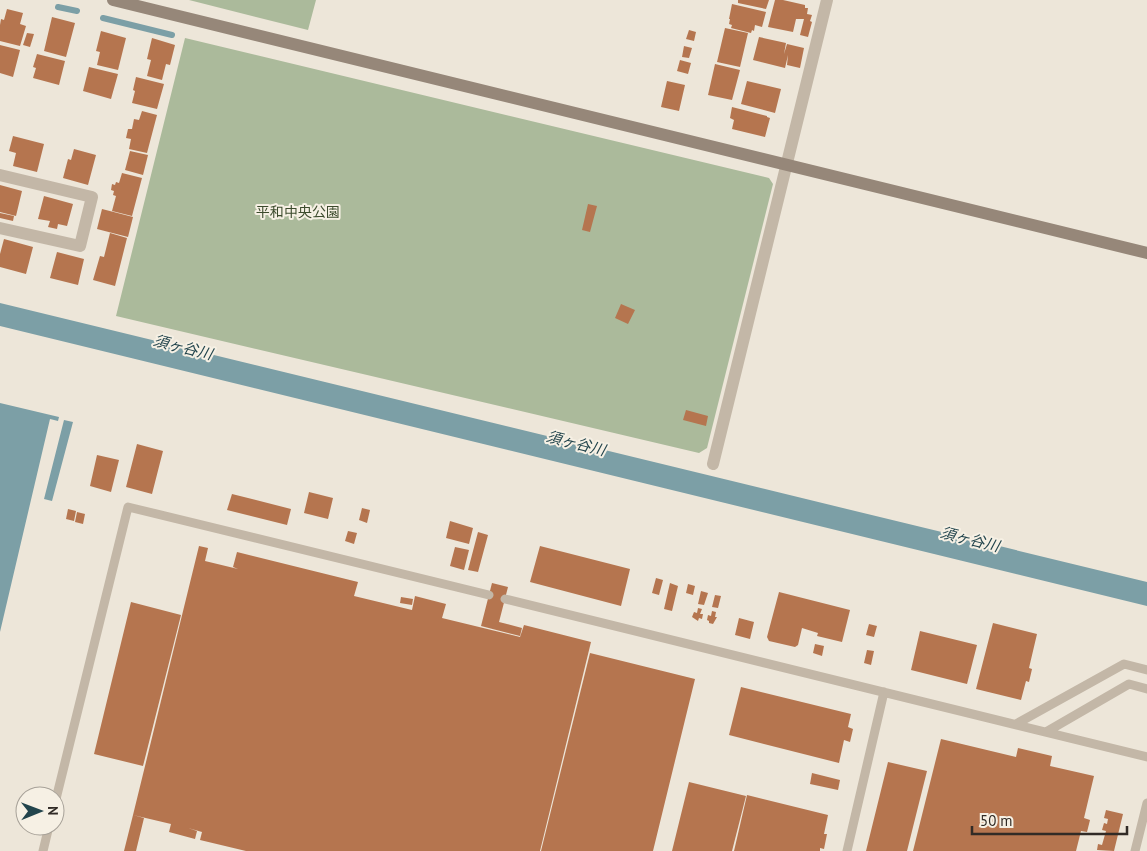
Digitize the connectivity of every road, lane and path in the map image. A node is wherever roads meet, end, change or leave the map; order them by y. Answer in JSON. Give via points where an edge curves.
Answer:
{"nodes":[{"id":1,"x":113,"y":0,"type":"edge"},
{"id":2,"x":827,"y":0,"type":"edge"},
{"id":3,"x":786,"y":165,"type":"junction"},
{"id":4,"x":0,"y":175,"type":"edge"},
{"id":5,"x":0,"y":228,"type":"edge"},
{"id":6,"x":1147,"y":253,"type":"edge"},
{"id":7,"x":713,"y":464,"type":"dead end"},
{"id":8,"x":489,"y":595,"type":"dead end"},
{"id":9,"x":505,"y":599,"type":"dead end"},
{"id":10,"x":1147,"y":670,"type":"edge"},
{"id":11,"x":1147,"y":689,"type":"edge"},
{"id":12,"x":884,"y":692,"type":"junction"},
{"id":13,"x":1016,"y":724,"type":"junction"},
{"id":14,"x":1046,"y":732,"type":"junction"},
{"id":15,"x":1147,"y":757,"type":"edge"},
{"id":16,"x":59,"y":786,"type":"edge"},
{"id":17,"x":1147,"y":803,"type":"edge"},
{"id":18,"x":47,"y":836,"type":"edge"},
{"id":19,"x":43,"y":851,"type":"edge"},
{"id":20,"x":846,"y":851,"type":"edge"},
{"id":21,"x":1134,"y":851,"type":"edge"}],
"edges":[{"from":1,"to":3,"type":"street"},
{"from":2,"to":3,"type":"street"},
{"from":3,"to":6,"type":"street"},
{"from":3,"to":7,"type":"street"},
{"from":4,"to":5,"type":"street","via":[[92,197],[80,246]]},
{"from":8,"to":16,"type":"lane","via":[[128,506]]},
{"from":9,"to":12,"type":"lane"},
{"from":10,"to":13,"type":"lane","via":[[1124,664]]},
{"from":11,"to":14,"type":"lane","via":[[1129,684]]},
{"from":12,"to":13,"type":"lane"},
{"from":12,"to":20,"type":"lane"},
{"from":13,"to":14,"type":"lane"},
{"from":14,"to":15,"type":"lane"},
{"from":17,"to":21,"type":"lane"},
{"from":18,"to":19,"type":"lane"}]}
